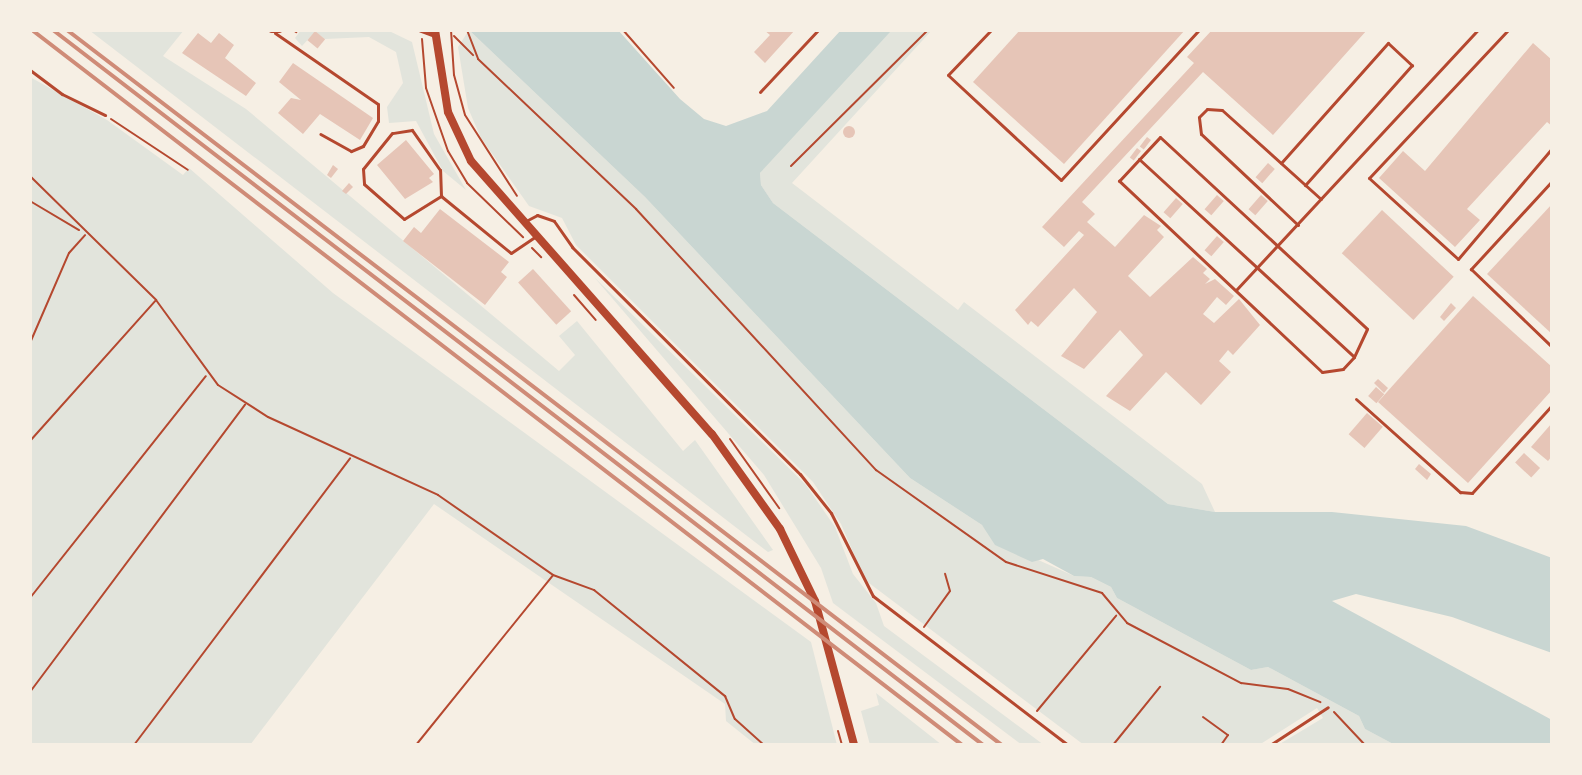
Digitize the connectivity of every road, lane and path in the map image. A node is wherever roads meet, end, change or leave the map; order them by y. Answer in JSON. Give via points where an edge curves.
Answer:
{"nodes":[{"id":1,"x":421,"y":30,"type":"edge"},
{"id":2,"x":467,"y":30,"type":"edge"},
{"id":3,"x":623,"y":30,"type":"edge"},
{"id":4,"x":818,"y":30,"type":"edge"},
{"id":5,"x":928,"y":30,"type":"edge"},
{"id":6,"x":991,"y":30,"type":"edge"},
{"id":7,"x":1199,"y":30,"type":"edge"},
{"id":8,"x":1478,"y":30,"type":"edge"},
{"id":9,"x":1508,"y":30,"type":"edge"},
{"id":10,"x":275,"y":31,"type":"edge"},
{"id":11,"x":451,"y":31,"type":"edge"},
{"id":12,"x":435,"y":33,"type":"edge"},
{"id":13,"x":454,"y":36,"type":"dead end"},
{"id":14,"x":478,"y":59,"type":"junction"},
{"id":15,"x":30,"y":69,"type":"edge"},
{"id":16,"x":674,"y":88,"type":"dead end"},
{"id":17,"x":760,"y":92,"type":"dead end"},
{"id":18,"x":105,"y":115,"type":"joint"},
{"id":19,"x":320,"y":134,"type":"dead end"},
{"id":20,"x":1552,"y":148,"type":"edge"},
{"id":21,"x":1140,"y":159,"type":"junction"},
{"id":22,"x":1281,"y":163,"type":"junction"},
{"id":23,"x":791,"y":166,"type":"dead end"},
{"id":24,"x":188,"y":170,"type":"dead end"},
{"id":25,"x":30,"y":176,"type":"edge"},
{"id":26,"x":1552,"y":181,"type":"edge"},
{"id":27,"x":1305,"y":185,"type":"junction"},
{"id":28,"x":441,"y":196,"type":"junction"},
{"id":29,"x":1321,"y":200,"type":"junction"},
{"id":30,"x":30,"y":201,"type":"edge"},
{"id":31,"x":531,"y":218,"type":"junction"},
{"id":32,"x":522,"y":223,"type":"junction"},
{"id":33,"x":1298,"y":225,"type":"junction"},
{"id":34,"x":82,"y":231,"type":"junction"},
{"id":35,"x":85,"y":234,"type":"junction"},
{"id":36,"x":536,"y":237,"type":"junction"},
{"id":37,"x":1278,"y":246,"type":"junction"},
{"id":38,"x":1257,"y":268,"type":"junction"},
{"id":39,"x":1236,"y":290,"type":"junction"},
{"id":40,"x":156,"y":300,"type":"junction"},
{"id":41,"x":30,"y":344,"type":"edge"},
{"id":42,"x":1552,"y":346,"type":"edge"},
{"id":43,"x":1354,"y":357,"type":"junction"},
{"id":44,"x":206,"y":376,"type":"junction"},
{"id":45,"x":1356,"y":399,"type":"dead end"},
{"id":46,"x":245,"y":405,"type":"junction"},
{"id":47,"x":1552,"y":405,"type":"edge"},
{"id":48,"x":728,"y":436,"type":"dead end"},
{"id":49,"x":30,"y":441,"type":"edge"},
{"id":50,"x":350,"y":458,"type":"junction"},
{"id":51,"x":783,"y":515,"type":"dead end"},
{"id":52,"x":945,"y":574,"type":"dead end"},
{"id":53,"x":554,"y":575,"type":"junction"},
{"id":54,"x":30,"y":598,"type":"edge"},
{"id":55,"x":1116,"y":615,"type":"junction"},
{"id":56,"x":920,"y":632,"type":"junction"},
{"id":57,"x":1160,"y":687,"type":"dead end"},
{"id":58,"x":30,"y":692,"type":"edge"},
{"id":59,"x":1328,"y":707,"type":"junction"},
{"id":60,"x":1203,"y":717,"type":"dead end"},
{"id":61,"x":1032,"y":718,"type":"junction"},
{"id":62,"x":134,"y":745,"type":"edge"},
{"id":63,"x":416,"y":745,"type":"edge"},
{"id":64,"x":764,"y":745,"type":"edge"},
{"id":65,"x":854,"y":745,"type":"edge"},
{"id":66,"x":1068,"y":745,"type":"edge"},
{"id":67,"x":1113,"y":745,"type":"edge"},
{"id":68,"x":1221,"y":745,"type":"edge"},
{"id":69,"x":1270,"y":745,"type":"edge"},
{"id":70,"x":1365,"y":745,"type":"edge"}],
"edges":[{"from":1,"to":12,"type":"street"},
{"from":2,"to":14,"type":"path"},
{"from":3,"to":16,"type":"path"},
{"from":4,"to":17,"type":"lane"},
{"from":5,"to":23,"type":"path"},
{"from":6,"to":7,"type":"lane","via":[[948,75],[1061,180]]},
{"from":8,"to":29,"type":"lane"},
{"from":9,"to":20,"type":"lane","via":[[1369,178],[1458,260]]},
{"from":10,"to":19,"type":"lane","via":[[378,104],[378,121],[363,146],[351,151]]},
{"from":11,"to":31,"type":"path","via":[[454,75],[472,132]]},
{"from":12,"to":32,"type":"main road","via":[[438,72],[455,130],[471,161]]},
{"from":13,"to":14,"type":"path"},
{"from":14,"to":55,"type":"path","via":[[636,209],[876,471],[1006,562],[1039,577],[1089,586],[1102,593]]},
{"from":15,"to":18,"type":"lane","via":[[62,94]]},
{"from":18,"to":24,"type":"path"},
{"from":21,"to":37,"type":"lane","via":[[1160,137]]},
{"from":21,"to":38,"type":"lane"},
{"from":21,"to":39,"type":"lane","via":[[1119,181]]},
{"from":22,"to":27,"type":"lane"},
{"from":22,"to":27,"type":"lane","via":[[1388,44],[1412,66]]},
{"from":22,"to":33,"type":"lane","via":[[1222,110],[1207,109],[1198,117],[1201,134]]},
{"from":25,"to":34,"type":"path"},
{"from":26,"to":42,"type":"lane","via":[[1472,274]]},
{"from":27,"to":29,"type":"lane"},
{"from":28,"to":28,"type":"lane","via":[[404,219],[364,183],[363,169],[392,133],[412,130],[440,170]]},
{"from":28,"to":36,"type":"lane","via":[[512,253]]},
{"from":29,"to":33,"type":"lane"},
{"from":30,"to":34,"type":"path"},
{"from":31,"to":32,"type":"lane"},
{"from":31,"to":56,"type":"lane","via":[[543,215],[554,221],[573,247],[800,474],[831,513],[863,583]]},
{"from":32,"to":36,"type":"main road"},
{"from":33,"to":37,"type":"lane"},
{"from":34,"to":35,"type":"path"},
{"from":35,"to":40,"type":"path"},
{"from":35,"to":41,"type":"path","via":[[69,254]]},
{"from":36,"to":65,"type":"main road","via":[[734,461],[803,572],[833,659]]},
{"from":37,"to":38,"type":"lane"},
{"from":37,"to":43,"type":"lane","via":[[1367,329]]},
{"from":38,"to":39,"type":"lane"},
{"from":38,"to":43,"type":"lane"},
{"from":39,"to":43,"type":"lane","via":[[1322,372],[1343,369]]},
{"from":40,"to":44,"type":"path"},
{"from":40,"to":49,"type":"path","via":[[108,354],[99,357]]},
{"from":44,"to":46,"type":"path"},
{"from":44,"to":54,"type":"path"},
{"from":45,"to":47,"type":"lane","via":[[1460,492],[1472,493]]},
{"from":46,"to":50,"type":"path"},
{"from":46,"to":58,"type":"path","via":[[228,434]]},
{"from":48,"to":51,"type":"path"},
{"from":50,"to":53,"type":"path","via":[[438,495]]},
{"from":50,"to":62,"type":"path"},
{"from":52,"to":56,"type":"path","via":[[950,591]]},
{"from":53,"to":63,"type":"path"},
{"from":53,"to":64,"type":"path","via":[[594,590],[725,696],[735,719]]},
{"from":55,"to":59,"type":"path","via":[[1240,683],[1288,689]]},
{"from":55,"to":61,"type":"path"},
{"from":56,"to":61,"type":"lane"},
{"from":57,"to":67,"type":"path"},
{"from":59,"to":69,"type":"lane"},
{"from":59,"to":70,"type":"path"},
{"from":60,"to":68,"type":"path","via":[[1228,735]]},
{"from":61,"to":66,"type":"lane"}]}
